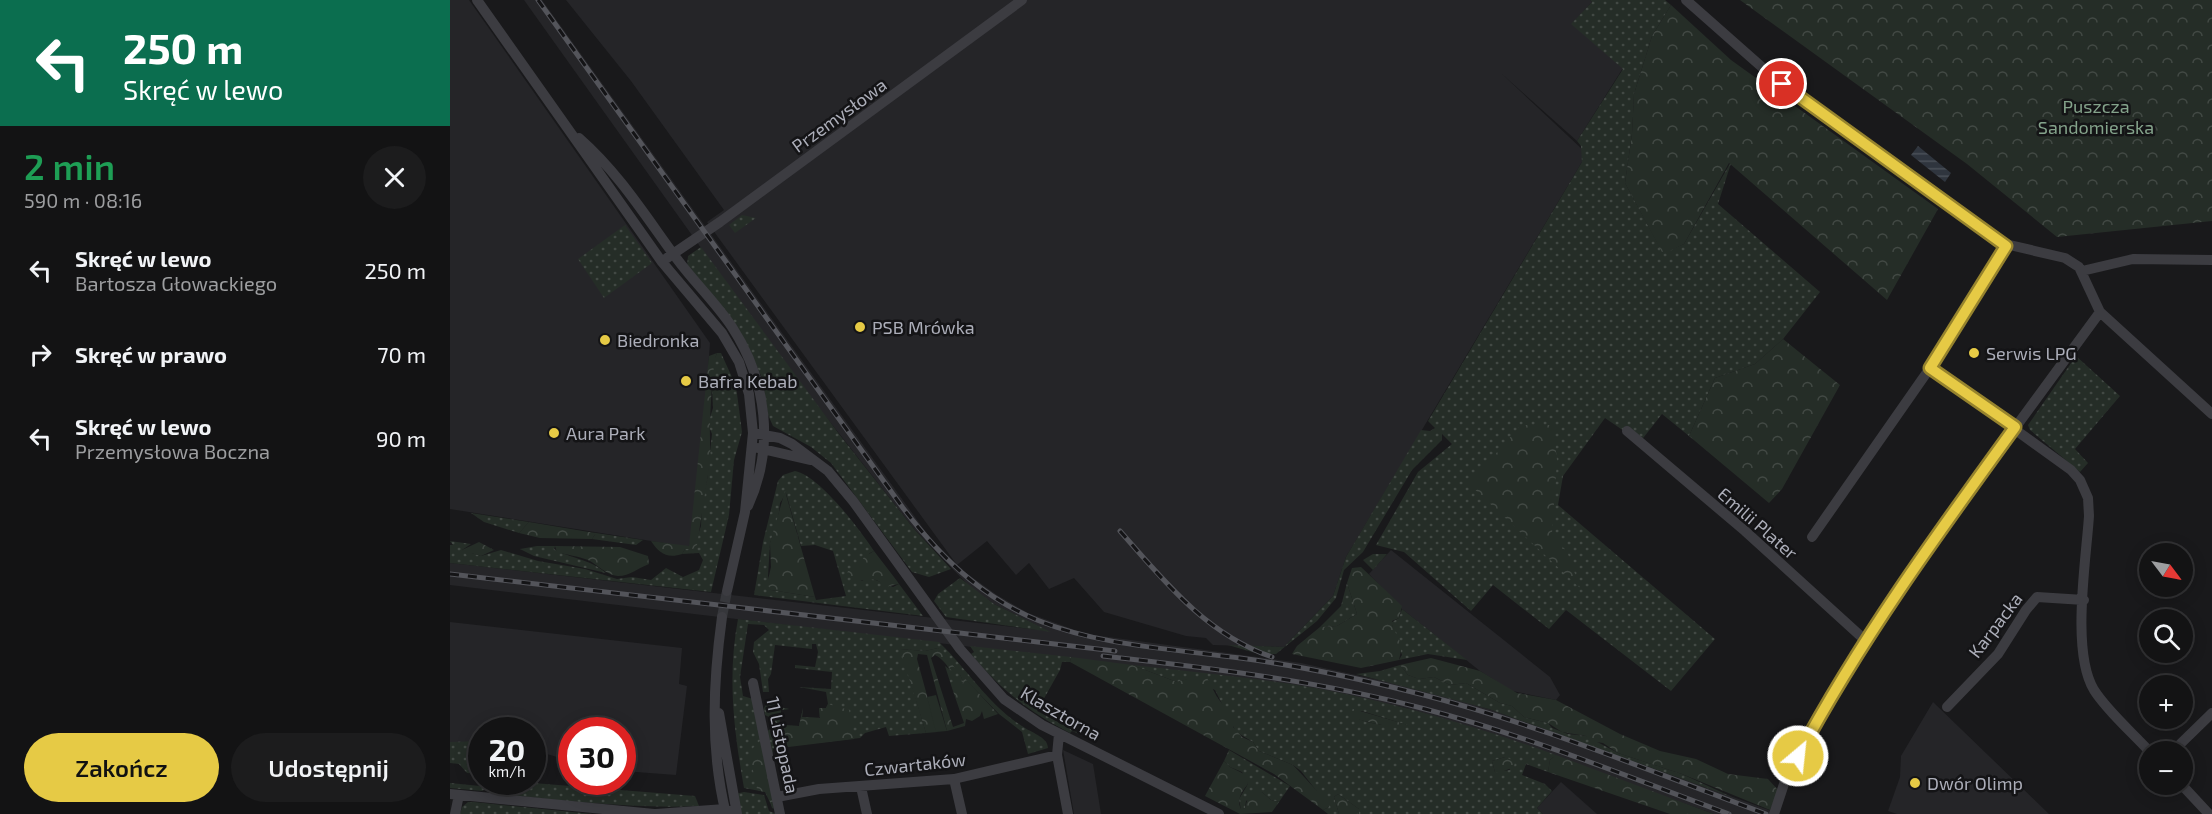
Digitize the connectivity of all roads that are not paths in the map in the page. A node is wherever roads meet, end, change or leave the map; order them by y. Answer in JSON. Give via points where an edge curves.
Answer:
{"nodes":[{"id":1,"x":477,"y":0,"type":"edge"},
{"id":2,"x":1022,"y":0,"type":"edge"},
{"id":3,"x":1686,"y":0,"type":"edge"},
{"id":4,"x":572,"y":132,"type":"junction"},
{"id":5,"x":2006,"y":246,"type":"junction"},
{"id":6,"x":673,"y":254,"type":"junction"},
{"id":7,"x":2212,"y":260,"type":"edge"},
{"id":8,"x":662,"y":262,"type":"junction"},
{"id":9,"x":2082,"y":271,"type":"junction"},
{"id":10,"x":2100,"y":312,"type":"junction"},
{"id":11,"x":1930,"y":368,"type":"junction"},
{"id":12,"x":2212,"y":414,"type":"edge"},
{"id":13,"x":2015,"y":427,"type":"junction"},
{"id":14,"x":1627,"y":431,"type":"dead end"},
{"id":15,"x":759,"y":433,"type":"junction"},
{"id":16,"x":758,"y":448,"type":"junction"},
{"id":17,"x":819,"y":464,"type":"junction"},
{"id":18,"x":1812,"y":537,"type":"dead end"},
{"id":19,"x":727,"y":591,"type":"tunnel mouth"},
{"id":20,"x":2084,"y":600,"type":"junction"},
{"id":21,"x":722,"y":617,"type":"tunnel mouth"},
{"id":22,"x":1866,"y":640,"type":"junction"},
{"id":23,"x":753,"y":683,"type":"dead end"},
{"id":24,"x":1947,"y":707,"type":"dead end"},
{"id":25,"x":2212,"y":714,"type":"edge"},
{"id":26,"x":1059,"y":734,"type":"junction"},
{"id":27,"x":2140,"y":741,"type":"edge"},
{"id":28,"x":2184,"y":741,"type":"edge"},
{"id":29,"x":1057,"y":756,"type":"junction"},
{"id":30,"x":954,"y":779,"type":"junction"},
{"id":31,"x":861,"y":787,"type":"junction"},
{"id":32,"x":454,"y":794,"type":"edge"},
{"id":33,"x":2191,"y":795,"type":"edge"},
{"id":34,"x":777,"y":796,"type":"junction"},
{"id":35,"x":682,"y":813,"type":"edge"},
{"id":36,"x":731,"y":813,"type":"edge"},
{"id":37,"x":455,"y":814,"type":"edge"},
{"id":38,"x":655,"y":814,"type":"edge"},
{"id":39,"x":780,"y":814,"type":"edge"},
{"id":40,"x":867,"y":814,"type":"edge"},
{"id":41,"x":962,"y":814,"type":"edge"},
{"id":42,"x":1068,"y":814,"type":"edge"},
{"id":43,"x":1219,"y":814,"type":"edge"},
{"id":44,"x":1774,"y":814,"type":"edge"},
{"id":45,"x":2209,"y":814,"type":"edge"}],
"edges":[{"from":1,"to":4,"type":"street"},
{"from":2,"to":6,"type":"street","name":"Przemysłowa"},
{"from":3,"to":5,"type":"street","via":[[1786,86]]},
{"from":4,"to":6,"type":"street","via":[[629,191]]},
{"from":4,"to":8,"type":"street"},
{"from":5,"to":9,"type":"street","via":[[2065,258]]},
{"from":5,"to":11,"type":"street"},
{"from":6,"to":8,"type":"street","name":"Przemysłowa"},
{"from":6,"to":15,"type":"street","via":[[746,351],[761,394]]},
{"from":7,"to":9,"type":"street","via":[[2133,259]]},
{"from":8,"to":15,"type":"street","via":[[722,333],[739,362]]},
{"from":9,"to":10,"type":"street"},
{"from":10,"to":12,"type":"street"},
{"from":10,"to":13,"type":"street"},
{"from":11,"to":13,"type":"street"},
{"from":11,"to":18,"type":"street"},
{"from":13,"to":20,"type":"street","via":[[2071,470],[2088,498]]},
{"from":13,"to":22,"type":"street"},
{"from":14,"to":22,"type":"street","name":"Emilii Plater"},
{"from":15,"to":16,"type":"street"},
{"from":15,"to":17,"type":"street","via":[[792,444]]},
{"from":16,"to":17,"type":"street"},
{"from":16,"to":19,"type":"street"},
{"from":17,"to":26,"type":"street","name":"Klasztorna","via":[[840,484],[960,649],[994,689],[1024,714]]},
{"from":20,"to":24,"type":"street","name":"Karpacka","via":[[2042,596],[2033,600],[1998,654]]},
{"from":20,"to":27,"type":"street","via":[[2084,670],[2094,691]]},
{"from":21,"to":36,"type":"street","via":[[714,734],[717,771]]},
{"from":22,"to":44,"type":"street","via":[[1826,703],[1785,781]]},
{"from":23,"to":34,"type":"street","name":"11 Listopada"},
{"from":25,"to":28,"type":"street"},
{"from":26,"to":29,"type":"street"},
{"from":26,"to":43,"type":"street","name":"Klasztorna"},
{"from":29,"to":30,"type":"street","name":"Czwartaków"},
{"from":29,"to":42,"type":"street"},
{"from":30,"to":31,"type":"street","name":"Czwartaków"},
{"from":30,"to":41,"type":"street"},
{"from":31,"to":34,"type":"street","name":"Czwartaków"},
{"from":31,"to":40,"type":"street"},
{"from":32,"to":37,"type":"street"},
{"from":32,"to":38,"type":"street"},
{"from":33,"to":45,"type":"street"},
{"from":34,"to":39,"type":"street","name":"11 Listopada"},
{"from":35,"to":36,"type":"street"},
{"from":35,"to":38,"type":"street"}]}
